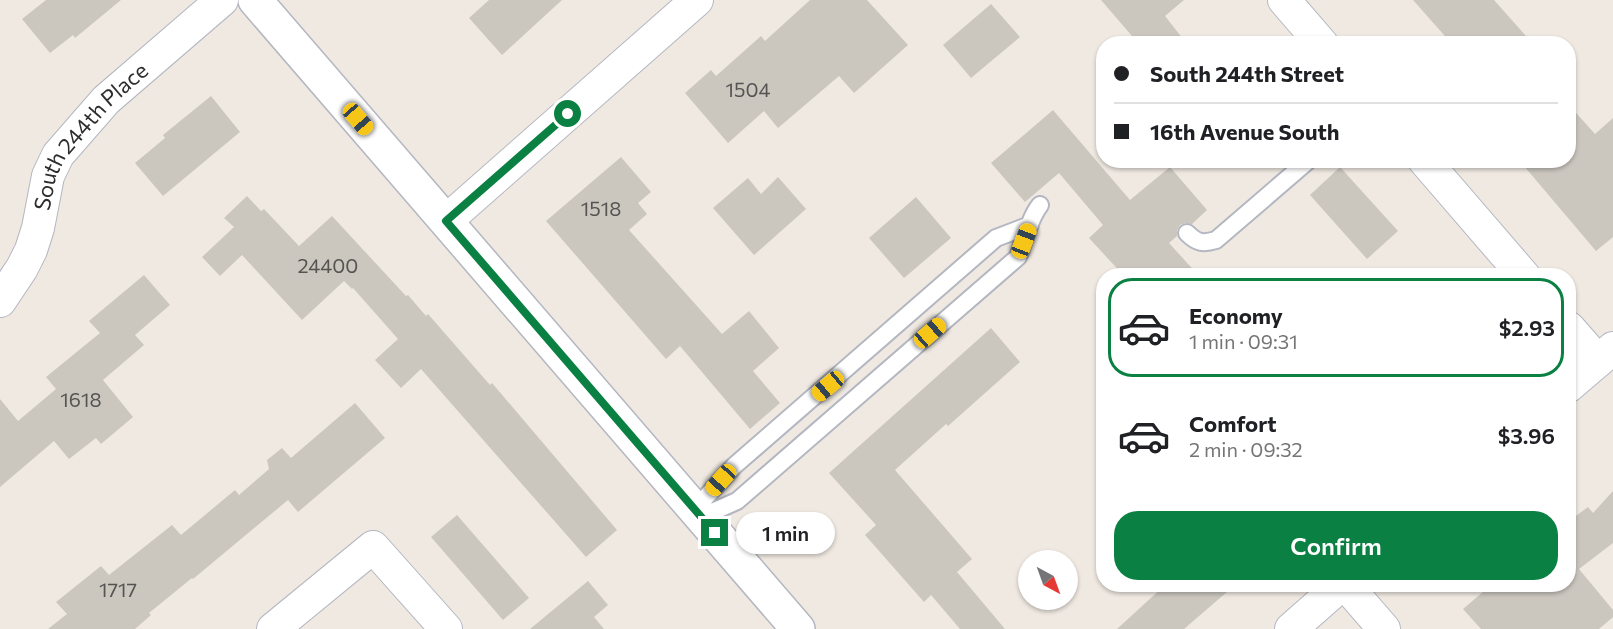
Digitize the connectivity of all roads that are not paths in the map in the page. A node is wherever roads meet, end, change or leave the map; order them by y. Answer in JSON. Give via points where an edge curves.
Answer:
{"nodes":[{"id":1,"x":222,"y":0,"type":"edge"},
{"id":2,"x":255,"y":0,"type":"edge"},
{"id":3,"x":697,"y":0,"type":"edge"},
{"id":4,"x":1284,"y":0,"type":"edge"},
{"id":5,"x":1315,"y":36,"type":"edge"},
{"id":6,"x":1300,"y":168,"type":"edge"},
{"id":7,"x":1431,"y":168,"type":"edge"},
{"id":8,"x":1040,"y":205,"type":"dead end"},
{"id":9,"x":446,"y":221,"type":"junction"},
{"id":10,"x":1030,"y":225,"type":"junction"},
{"id":11,"x":1187,"y":233,"type":"dead end"},
{"id":12,"x":1517,"y":268,"type":"edge"},
{"id":13,"x":0,"y":301,"type":"edge"},
{"id":14,"x":1576,"y":333,"type":"edge"},
{"id":15,"x":1606,"y":355,"type":"edge"},
{"id":16,"x":1576,"y":380,"type":"edge"},
{"id":17,"x":698,"y":513,"type":"junction"},
{"id":18,"x":1335,"y":592,"type":"edge"},
{"id":19,"x":1350,"y":592,"type":"edge"},
{"id":20,"x":273,"y":629,"type":"edge"},
{"id":21,"x":446,"y":629,"type":"edge"},
{"id":22,"x":798,"y":629,"type":"edge"},
{"id":23,"x":1291,"y":629,"type":"edge"},
{"id":24,"x":1384,"y":629,"type":"edge"}],
"edges":[{"from":1,"to":13,"type":"street","name":"South 244th Place","via":[[106,100],[58,155],[48,176],[31,250]]},
{"from":2,"to":9,"type":"main road"},
{"from":3,"to":9,"type":"street"},
{"from":4,"to":5,"type":"street"},
{"from":6,"to":11,"type":"lane","via":[[1216,240],[1199,242]]},
{"from":7,"to":12,"type":"street"},
{"from":8,"to":10,"type":"lane"},
{"from":9,"to":17,"type":"main road"},
{"from":10,"to":17,"type":"lane","via":[[996,238],[734,466]]},
{"from":10,"to":17,"type":"lane","via":[[1018,257],[737,501]]},
{"from":14,"to":15,"type":"street"},
{"from":15,"to":16,"type":"street"},
{"from":17,"to":22,"type":"main road"},
{"from":18,"to":23,"type":"street"},
{"from":19,"to":24,"type":"street"},
{"from":20,"to":21,"type":"street","via":[[373,548]]}]}
